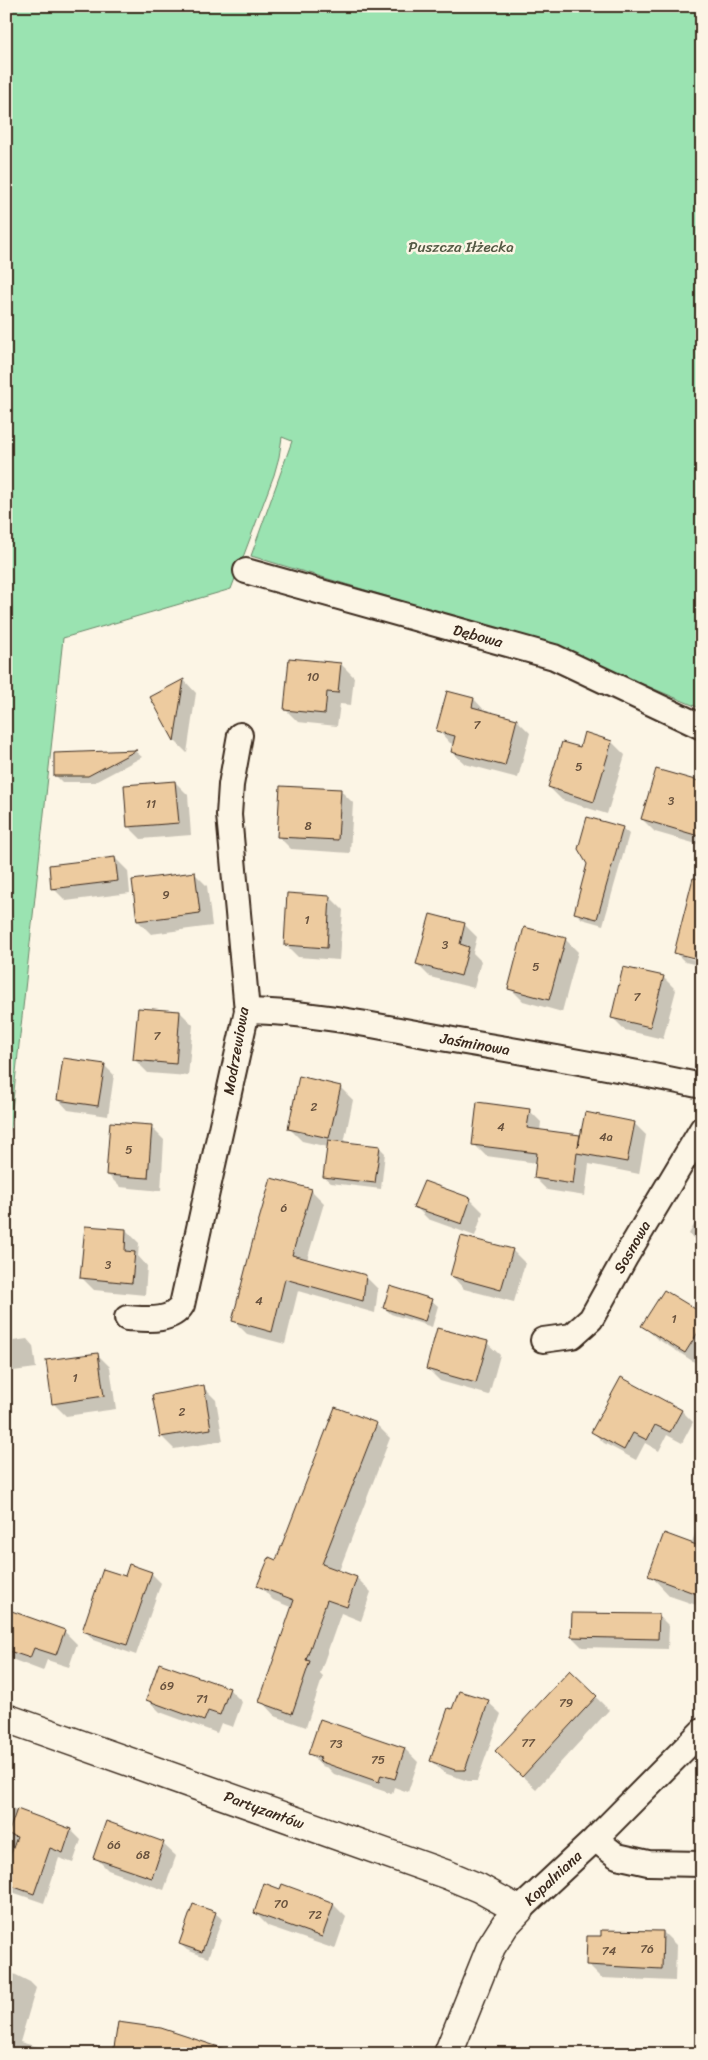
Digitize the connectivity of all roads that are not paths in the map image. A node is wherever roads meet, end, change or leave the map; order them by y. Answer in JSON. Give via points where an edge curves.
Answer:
{"nodes":[{"id":1,"x":246,"y":571,"type":"dead end"},
{"id":2,"x":702,"y":727,"type":"edge"},
{"id":3,"x":240,"y":735,"type":"dead end"},
{"id":4,"x":246,"y":1011,"type":"junction"},
{"id":5,"x":702,"y":1086,"type":"edge"},
{"id":6,"x":702,"y":1129,"type":"edge"},
{"id":7,"x":127,"y":1318,"type":"dead end"},
{"id":8,"x":543,"y":1340,"type":"dead end"},
{"id":9,"x":6,"y":1718,"type":"edge"},
{"id":10,"x":702,"y":1731,"type":"edge"},
{"id":11,"x":595,"y":1839,"type":"junction"},
{"id":12,"x":702,"y":1864,"type":"edge"},
{"id":13,"x":518,"y":1910,"type":"junction"},
{"id":14,"x":448,"y":2054,"type":"edge"}],
"edges":[{"from":1,"to":2,"type":"street","name":"Dębowa","via":[[548,655]]},
{"from":3,"to":4,"type":"street","name":"Modrzewiowa","via":[[229,815]]},
{"from":4,"to":5,"type":"street","name":"Jaśminowa","via":[[281,1012],[383,1027]]},
{"from":4,"to":7,"type":"street","name":"Modrzewiowa","via":[[182,1305],[168,1317]]},
{"from":6,"to":8,"type":"street","name":"Sosnowa","via":[[591,1319],[572,1336]]},
{"from":9,"to":13,"type":"street","name":"Partyzantów","via":[[448,1875]]},
{"from":10,"to":11,"type":"street","name":"Kopalniana"},
{"from":11,"to":12,"type":"street","via":[[617,1856],[648,1863]]},
{"from":11,"to":13,"type":"street","name":"Kopalniana"},
{"from":13,"to":14,"type":"street","name":"Kopalniana","via":[[491,1946]]}]}
